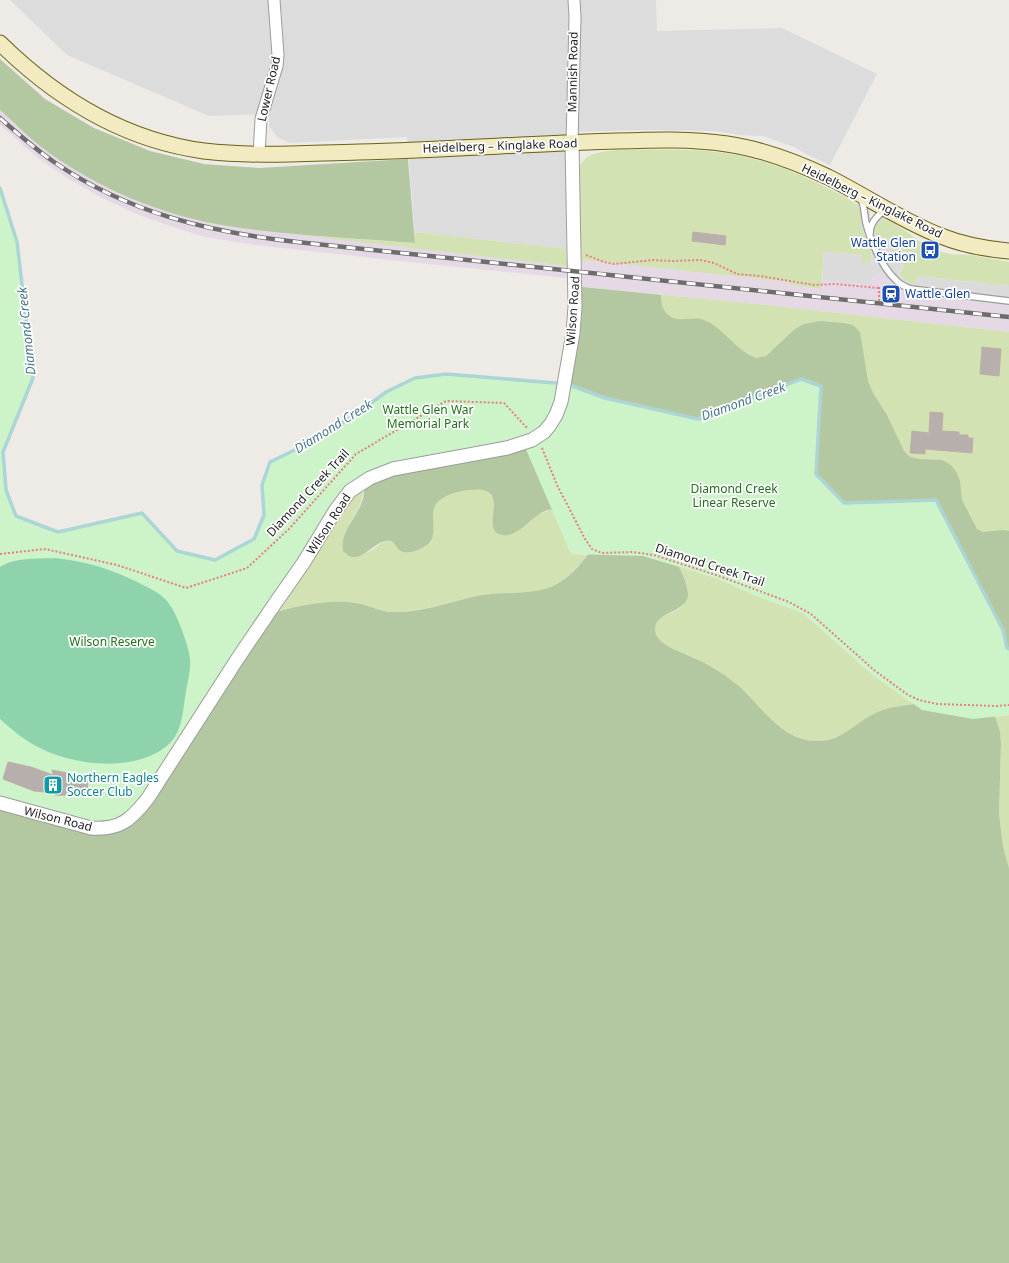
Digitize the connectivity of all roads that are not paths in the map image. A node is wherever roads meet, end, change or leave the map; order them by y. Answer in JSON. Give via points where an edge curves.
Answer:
{"nodes":[{"id":1,"x":274,"y":0,"type":"edge"},
{"id":2,"x":574,"y":0,"type":"edge"},
{"id":3,"x":0,"y":43,"type":"edge"},
{"id":4,"x":572,"y":143,"type":"junction"},
{"id":5,"x":259,"y":154,"type":"junction"},
{"id":6,"x":858,"y":194,"type":"junction"},
{"id":7,"x":885,"y":209,"type":"junction"},
{"id":8,"x":871,"y":237,"type":"junction"},
{"id":9,"x":1009,"y":251,"type":"edge"},
{"id":10,"x":1009,"y":301,"type":"edge"},
{"id":11,"x":0,"y":803,"type":"edge"}],
"edges":[{"from":1,"to":5,"type":"street","name":"Lower Road","via":[[277,66],[261,119]]},
{"from":2,"to":4,"type":"street","name":"Mannish Road"},
{"from":3,"to":5,"type":"main road","name":"Heidelberg – Kinglake Road","via":[[25,68],[56,92],[117,125],[185,147],[223,153]]},
{"from":4,"to":5,"type":"main road","name":"Heidelberg – Kinglake Road"},
{"from":4,"to":6,"type":"main road","name":"Heidelberg – Kinglake Road","via":[[683,141],[745,147],[802,166]]},
{"from":4,"to":11,"type":"street","name":"Wilson Road","via":[[575,307],[561,402],[550,425],[536,438],[524,443],[393,469],[370,478],[350,491],[335,510],[304,562],[256,631],[152,793],[133,817],[114,827],[91,828]]},
{"from":6,"to":7,"type":"main road","name":"Heidelberg – Kinglake Road"},
{"from":6,"to":8,"type":"lane"},
{"from":7,"to":8,"type":"lane","via":[[871,225]]},
{"from":7,"to":9,"type":"main road","name":"Heidelberg – Kinglake Road","via":[[952,240]]},
{"from":8,"to":10,"type":"lane","via":[[894,279],[911,289]]}]}
